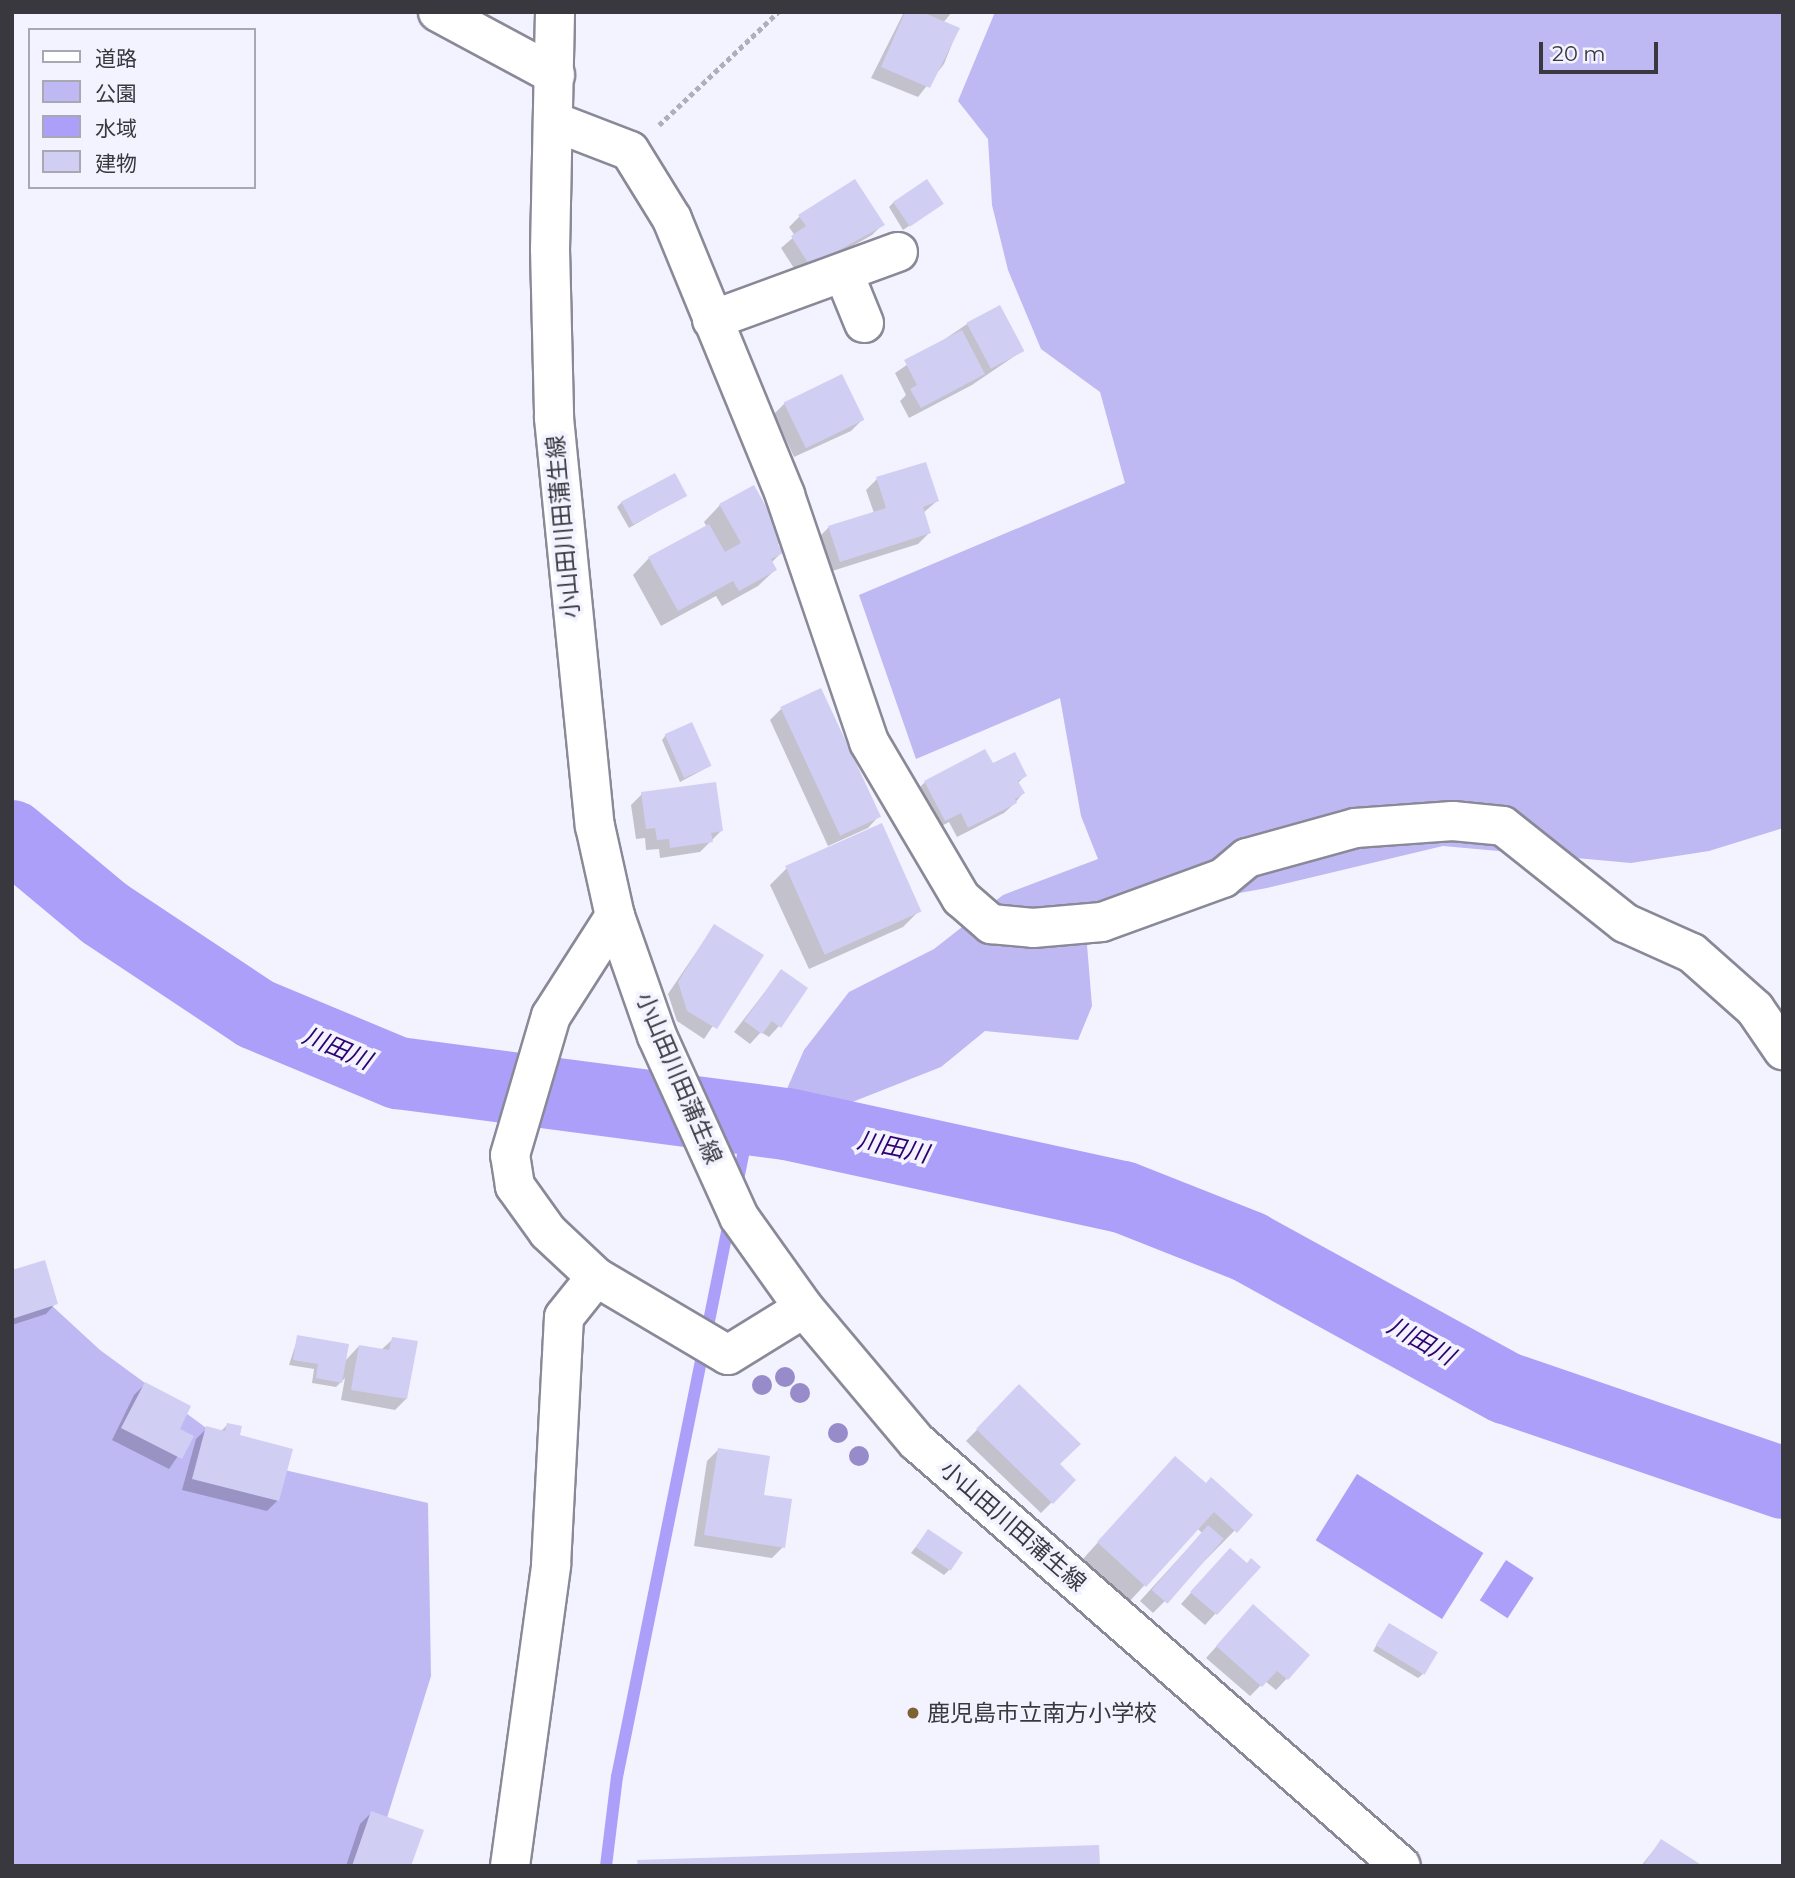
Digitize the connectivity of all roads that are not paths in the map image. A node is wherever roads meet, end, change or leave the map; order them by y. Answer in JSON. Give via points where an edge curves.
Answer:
{"nodes":[{"id":1,"x":438,"y":12,"type":"edge"},
{"id":2,"x":555,"y":12,"type":"edge"},
{"id":3,"x":555,"y":75,"type":"junction"},
{"id":4,"x":555,"y":122,"type":"junction"},
{"id":5,"x":898,"y":252,"type":"dead end"},
{"id":6,"x":844,"y":274,"type":"junction"},
{"id":7,"x":712,"y":320,"type":"junction"},
{"id":8,"x":864,"y":323,"type":"dead end"},
{"id":9,"x":615,"y":916,"type":"junction"},
{"id":10,"x":1783,"y":1050,"type":"edge"},
{"id":11,"x":596,"y":1277,"type":"junction"},
{"id":12,"x":804,"y":1308,"type":"junction"},
{"id":13,"x":510,"y":1866,"type":"edge"},
{"id":14,"x":1401,"y":1866,"type":"edge"}],
"edges":[{"from":1,"to":3,"type":"street"},
{"from":2,"to":3,"type":"street","name":"小山田川田蒲生線"},
{"from":3,"to":4,"type":"street","name":"小山田川田蒲生線"},
{"from":4,"to":7,"type":"street","via":[[630,151],[672,219]]},
{"from":4,"to":9,"type":"street","name":"小山田川田蒲生線","via":[[550,249],[560,508],[595,826]]},
{"from":5,"to":6,"type":"street"},
{"from":6,"to":7,"type":"street"},
{"from":6,"to":8,"type":"street"},
{"from":7,"to":10,"type":"street","via":[[785,495],[869,742],[961,898],[991,924],[1033,928],[1102,922],[1223,878],[1247,858],[1355,828],[1453,821],[1503,826],[1625,923],[1692,953],[1755,1009]]},
{"from":9,"to":11,"type":"street","via":[[551,1016],[510,1155],[515,1186],[548,1232]]},
{"from":9,"to":12,"type":"street","name":"小山田川田蒲生線","via":[[657,1036],[739,1217]]},
{"from":11,"to":12,"type":"street","via":[[728,1355]]},
{"from":11,"to":13,"type":"street","via":[[564,1317],[551,1565]]},
{"from":12,"to":14,"type":"street","name":"小山田川田蒲生線","via":[[917,1442]]}]}
